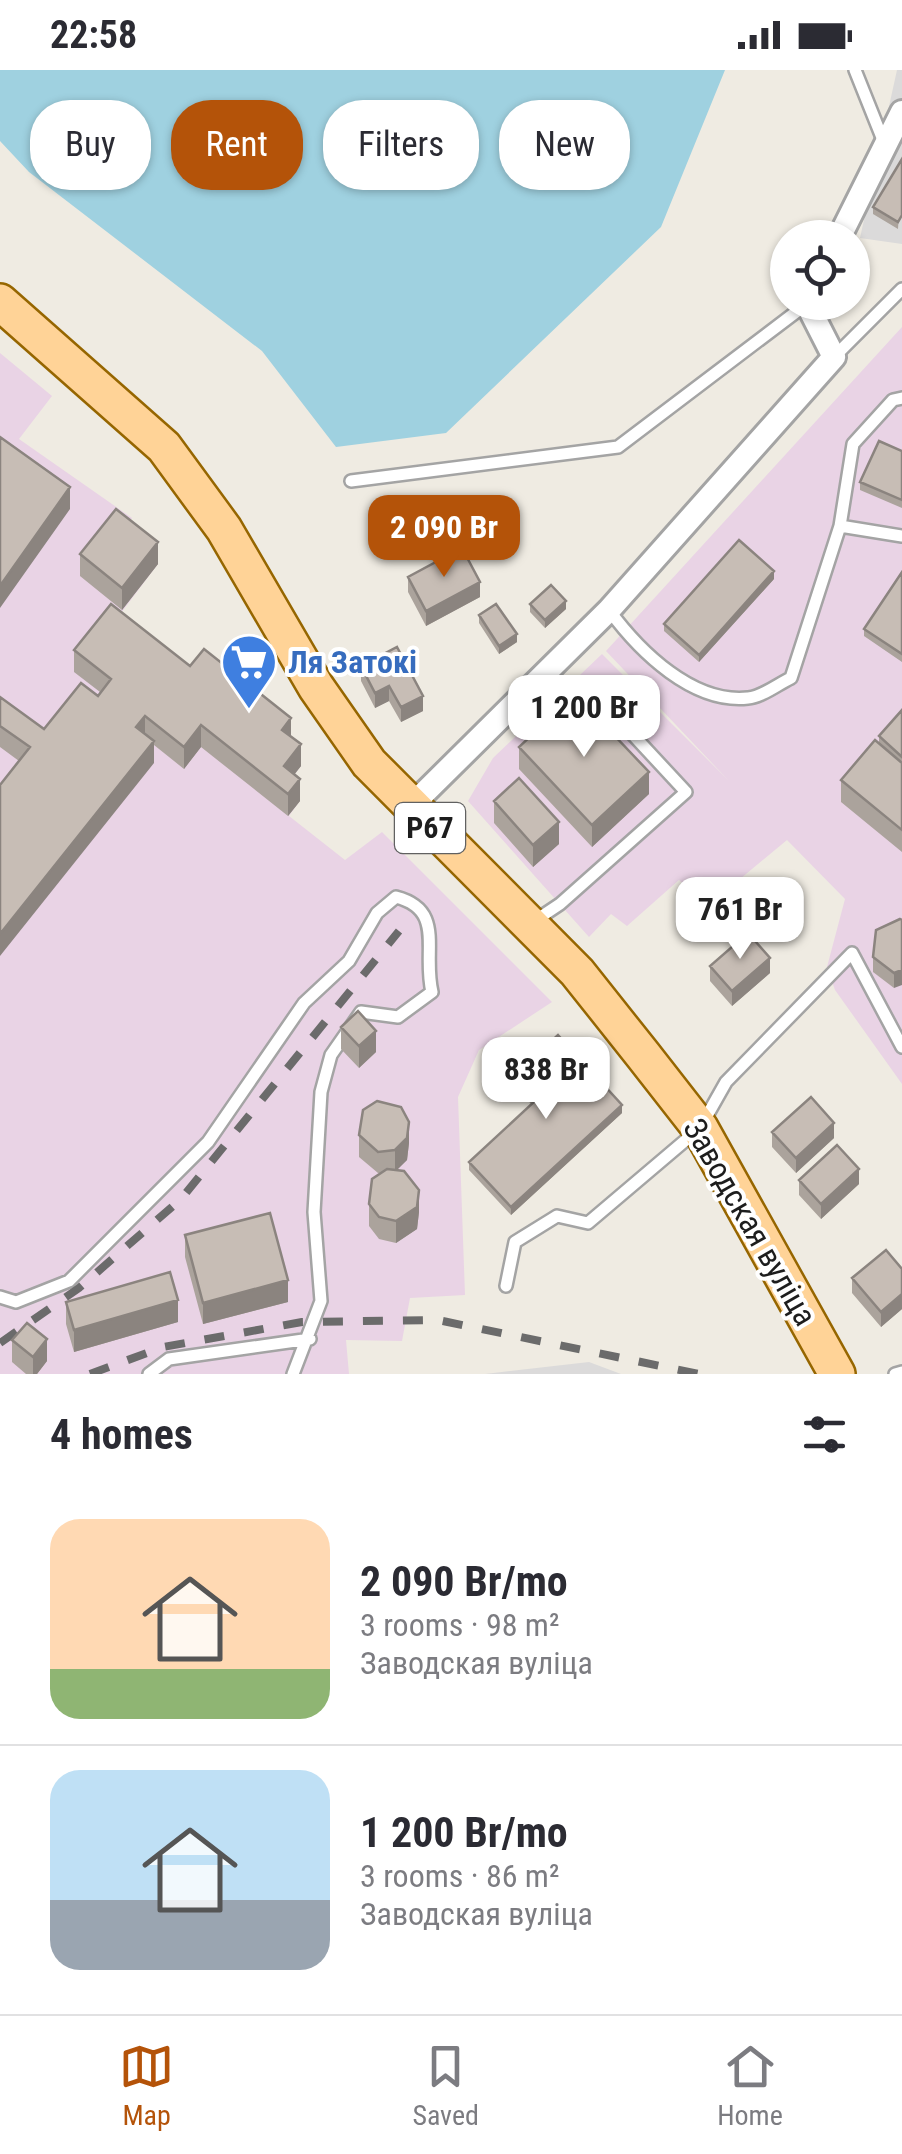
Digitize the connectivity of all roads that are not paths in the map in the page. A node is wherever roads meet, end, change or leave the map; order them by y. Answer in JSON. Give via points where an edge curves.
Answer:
{"nodes":[{"id":1,"x":855,"y":70,"type":"edge"},
{"id":2,"x":902,"y":112,"type":"edge"},
{"id":3,"x":885,"y":145,"type":"junction"},
{"id":4,"x":848,"y":220,"type":"edge"},
{"id":5,"x":902,"y":289,"type":"edge"},
{"id":6,"x":0,"y":302,"type":"edge"},
{"id":7,"x":784,"y":320,"type":"edge"},
{"id":8,"x":814,"y":320,"type":"edge"},
{"id":9,"x":834,"y":357,"type":"junction"},
{"id":10,"x":902,"y":398,"type":"edge"},
{"id":11,"x":351,"y":481,"type":"dead end"},
{"id":12,"x":840,"y":526,"type":"junction"},
{"id":13,"x":902,"y":536,"type":"edge"},
{"id":14,"x":609,"y":610,"type":"junction"},
{"id":15,"x":596,"y":695,"type":"dead end"},
{"id":16,"x":410,"y":808,"type":"junction"},
{"id":17,"x":529,"y":925,"type":"junction"},
{"id":18,"x":902,"y":1047,"type":"edge"},
{"id":19,"x":700,"y":1128,"type":"junction"},
{"id":20,"x":506,"y":1286,"type":"dead end"},
{"id":21,"x":0,"y":1297,"type":"edge"},
{"id":22,"x":310,"y":1339,"type":"junction"},
{"id":23,"x":149,"y":1374,"type":"edge"},
{"id":24,"x":293,"y":1374,"type":"edge"},
{"id":25,"x":837,"y":1374,"type":"edge"}],
"edges":[{"from":1,"to":3,"type":"lane"},
{"from":2,"to":3,"type":"street"},
{"from":3,"to":4,"type":"street"},
{"from":5,"to":9,"type":"lane"},
{"from":6,"to":16,"type":"main road","name":"Заводская вуліца","number":"Р67","via":[[164,448],[224,529],[316,687]]},
{"from":7,"to":11,"type":"lane","via":[[618,446]]},
{"from":8,"to":9,"type":"street"},
{"from":9,"to":14,"type":"street"},
{"from":10,"to":12,"type":"lane","via":[[853,444]]},
{"from":12,"to":13,"type":"lane"},
{"from":12,"to":14,"type":"lane","via":[[790,678],[751,698],[700,694],[625,632]]},
{"from":14,"to":16,"type":"street"},
{"from":15,"to":17,"type":"lane","via":[[686,792]]},
{"from":16,"to":17,"type":"main road","name":"Заводская вуліца","number":"Р67"},
{"from":17,"to":19,"type":"main road","name":"Заводская вуліца","number":"Р67","via":[[577,972]]},
{"from":18,"to":19,"type":"lane","via":[[852,953],[726,1082]]},
{"from":19,"to":20,"type":"lane","via":[[588,1223],[558,1216],[515,1242]]},
{"from":19,"to":25,"type":"main road","name":"Заводская вуліца","number":"Р67"},
{"from":21,"to":22,"type":"lane","via":[[16,1302],[69,1281],[194,1156],[304,1003],[350,962],[378,913],[396,897],[417,902],[428,918],[432,992],[398,1017],[361,1012],[331,1055],[315,1142],[321,1301]]},
{"from":22,"to":23,"type":"lane","via":[[170,1359]]},
{"from":22,"to":24,"type":"lane"}]}
